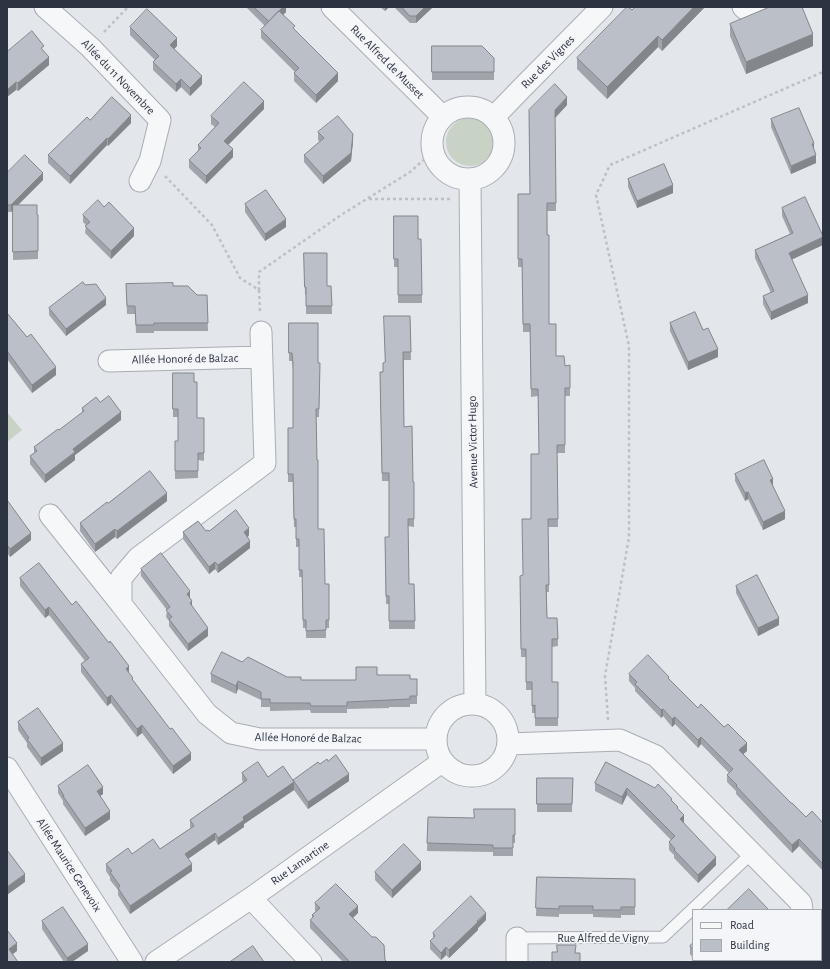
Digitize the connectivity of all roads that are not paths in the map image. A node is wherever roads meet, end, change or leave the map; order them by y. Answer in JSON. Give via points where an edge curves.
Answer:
{"nodes":[{"id":1,"x":45,"y":7,"type":"edge"},
{"id":2,"x":332,"y":7,"type":"edge"},
{"id":3,"x":602,"y":7,"type":"edge"},
{"id":4,"x":743,"y":7,"type":"edge"},
{"id":5,"x":766,"y":7,"type":"edge"},
{"id":6,"x":442,"y":116,"type":"junction"},
{"id":7,"x":494,"y":117,"type":"junction"},
{"id":8,"x":470,"y":180,"type":"junction"},
{"id":9,"x":140,"y":181,"type":"dead end"},
{"id":10,"x":261,"y":332,"type":"dead end"},
{"id":11,"x":261,"y":357,"type":"junction"},
{"id":12,"x":108,"y":361,"type":"dead end"},
{"id":13,"x":50,"y":515,"type":"dead end"},
{"id":14,"x":121,"y":604,"type":"junction"},
{"id":15,"x":475,"y":704,"type":"junction"},
{"id":16,"x":436,"y":739,"type":"junction"},
{"id":17,"x":508,"y":744,"type":"junction"},
{"id":18,"x":443,"y":761,"type":"junction"},
{"id":19,"x":7,"y":768,"type":"edge"},
{"id":20,"x":752,"y":853,"type":"junction"},
{"id":21,"x":251,"y":898,"type":"junction"},
{"id":22,"x":693,"y":909,"type":"edge"},
{"id":23,"x":802,"y":909,"type":"edge"},
{"id":24,"x":692,"y":910,"type":"edge"},
{"id":25,"x":517,"y":938,"type":"joint"},
{"id":26,"x":132,"y":962,"type":"edge"},
{"id":27,"x":156,"y":962,"type":"edge"},
{"id":28,"x":311,"y":962,"type":"edge"},
{"id":29,"x":517,"y":962,"type":"edge"}],
"edges":[{"from":1,"to":9,"type":"street","name":"Allée du 11 Novembre","via":[[90,47],[160,120],[150,161]]},
{"from":2,"to":6,"type":"street","name":"Rue Alfred de Musset"},
{"from":3,"to":7,"type":"street","name":"Rue des Vignes"},
{"from":4,"to":5,"type":"street","via":[[750,12]]},
{"from":6,"to":7,"type":"street","via":[[462,106],[468,106],[485,110]]},
{"from":6,"to":8,"type":"street","via":[[432,134],[433,154],[438,165],[447,173]]},
{"from":7,"to":8,"type":"street","via":[[504,136],[502,156],[489,172]]},
{"from":8,"to":15,"type":"street","name":"Avenue Victor Hugo"},
{"from":10,"to":11,"type":"street"},
{"from":11,"to":12,"type":"street","name":"Allée Honoré de Balzac"},
{"from":11,"to":14,"type":"street","via":[[265,463],[138,558],[121,578]]},
{"from":13,"to":14,"type":"street","name":"Allée Honoré de Balzac"},
{"from":14,"to":16,"type":"street","name":"Allée Honoré de Balzac","via":[[207,714],[231,733],[260,739]]},
{"from":15,"to":16,"type":"street","via":[[464,705],[444,717]]},
{"from":15,"to":17,"type":"street","via":[[486,707],[500,717],[508,732]]},
{"from":16,"to":18,"type":"street"},
{"from":17,"to":18,"type":"street","via":[[505,756],[498,766],[488,773],[476,776],[463,775],[452,770]]},
{"from":17,"to":20,"type":"street","via":[[620,740],[656,756]]},
{"from":18,"to":21,"type":"street","name":"Rue Lamartine"},
{"from":19,"to":26,"type":"street","name":"Allée Maurice Genevoix"},
{"from":20,"to":22,"type":"lane","name":"Rue Alfred de Vigny"},
{"from":20,"to":23,"type":"street","via":[[801,903]]},
{"from":21,"to":27,"type":"street","name":"Rue Lamartine"},
{"from":21,"to":28,"type":"street"},
{"from":24,"to":25,"type":"lane","name":"Rue Alfred de Vigny","via":[[663,937]]},
{"from":25,"to":29,"type":"street","name":"Rue Alfred de Vigny"}]}
